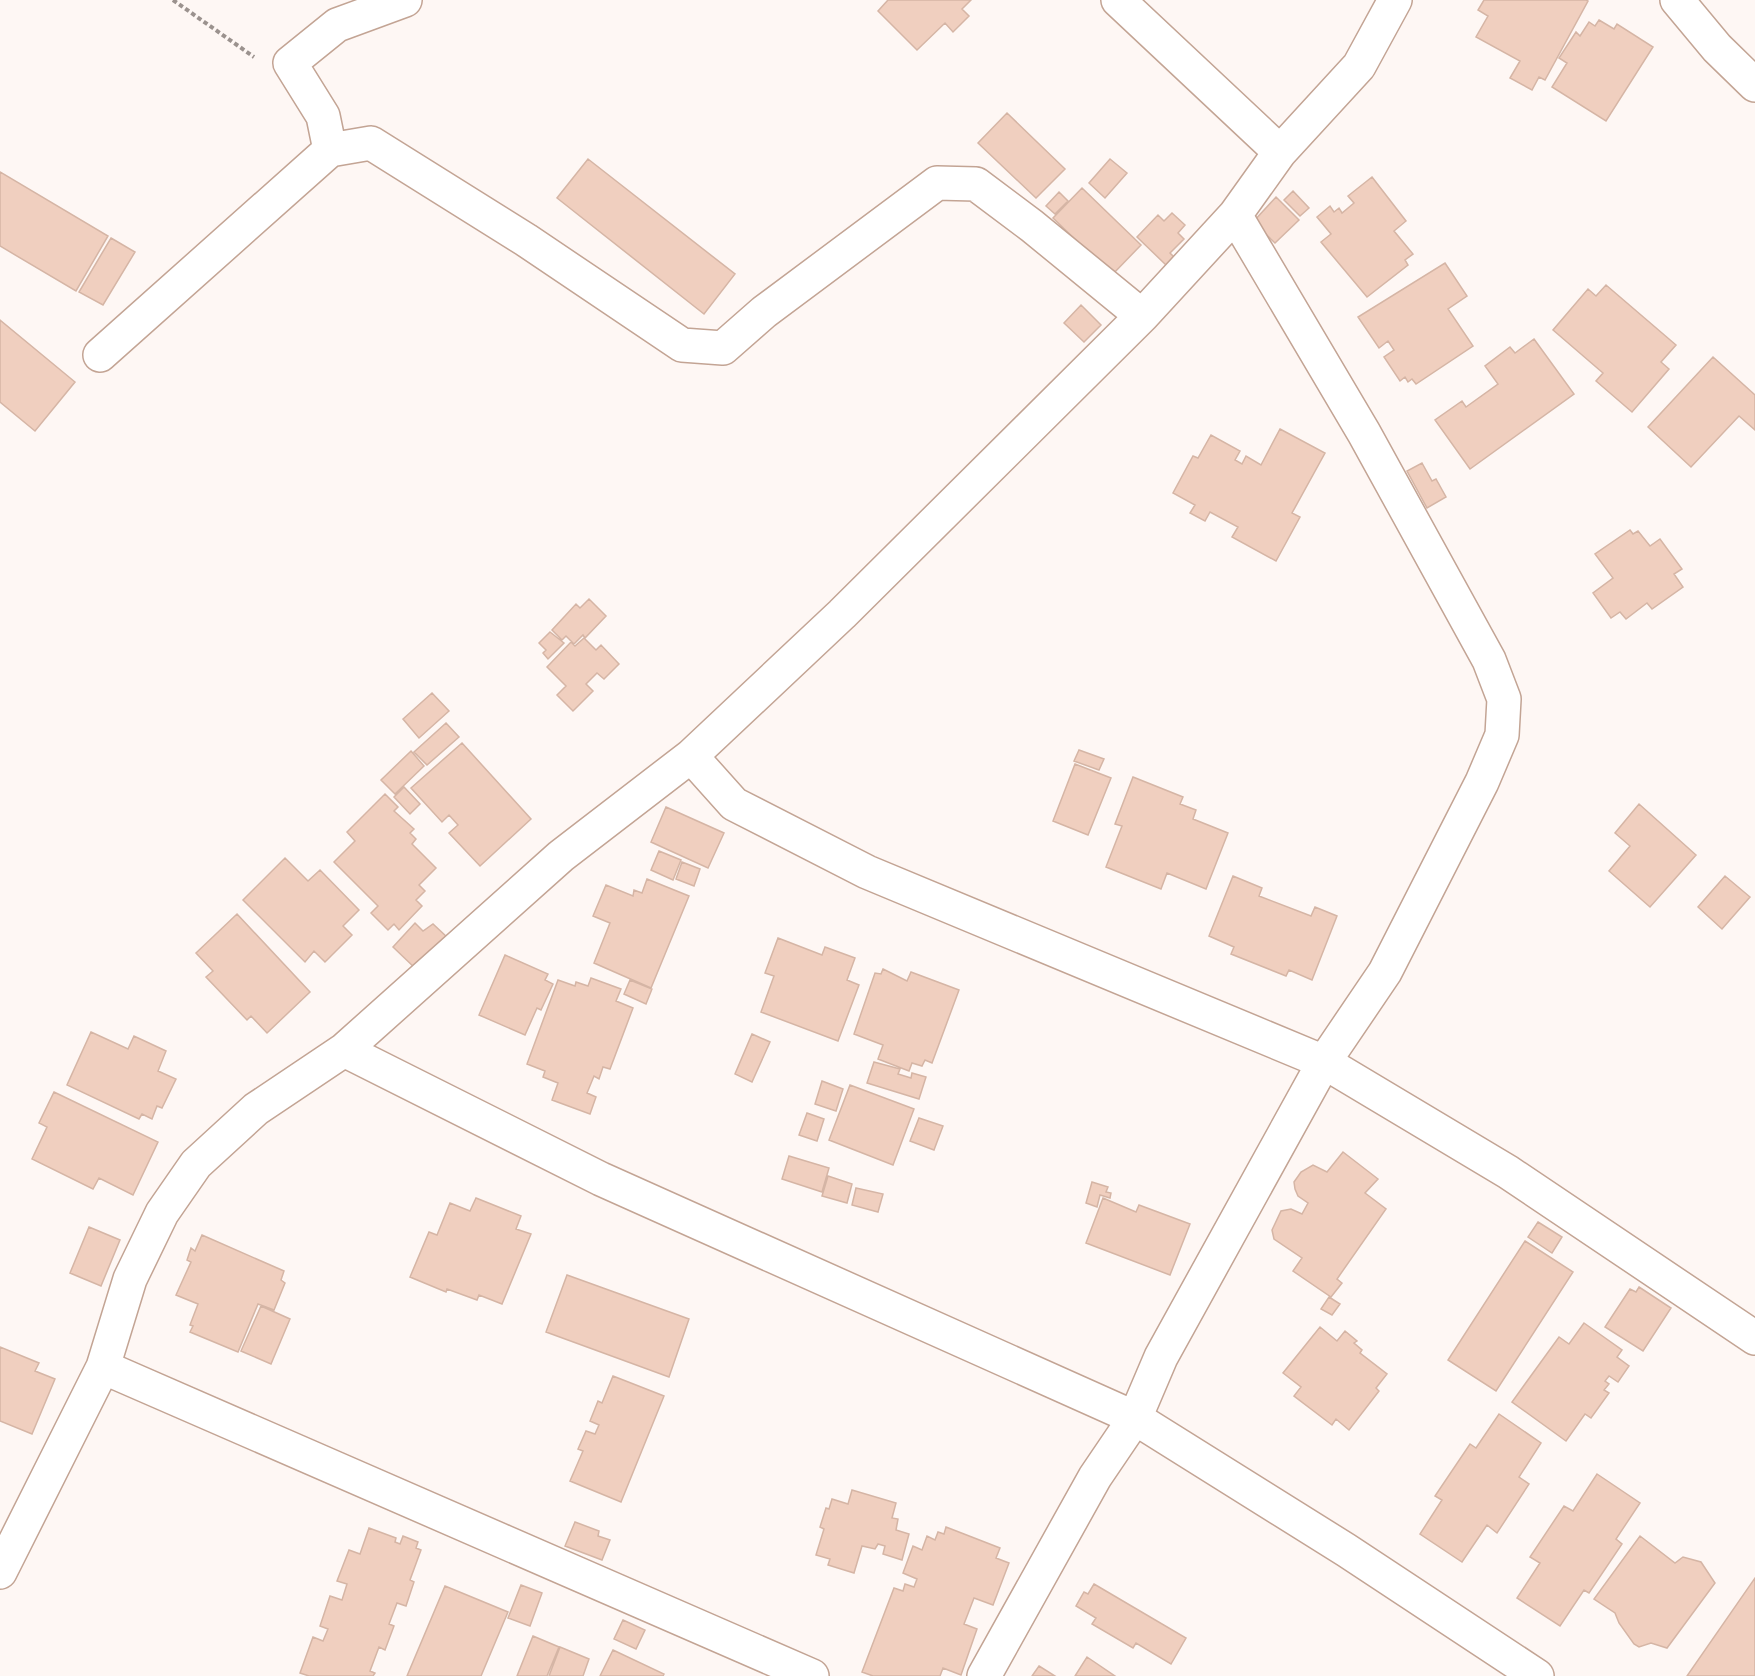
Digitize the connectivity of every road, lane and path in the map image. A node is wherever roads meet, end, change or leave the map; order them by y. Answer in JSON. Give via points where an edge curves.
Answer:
{"nodes":[{"id":1,"x":405,"y":0,"type":"edge"},
{"id":2,"x":1118,"y":0,"type":"edge"},
{"id":3,"x":1395,"y":0,"type":"edge"},
{"id":4,"x":1677,"y":0,"type":"edge"},
{"id":5,"x":1755,"y":85,"type":"edge"},
{"id":6,"x":330,"y":150,"type":"junction"},
{"id":7,"x":1280,"y":152,"type":"junction"},
{"id":8,"x":1235,"y":215,"type":"junction"},
{"id":9,"x":1142,"y":316,"type":"junction"},
{"id":10,"x":100,"y":355,"type":"dead end"},
{"id":11,"x":691,"y":756,"type":"junction"},
{"id":12,"x":344,"y":1050,"type":"junction"},
{"id":13,"x":1324,"y":1062,"type":"junction"},
{"id":14,"x":1755,"y":1338,"type":"edge"},
{"id":15,"x":103,"y":1367,"type":"junction"},
{"id":16,"x":1135,"y":1418,"type":"junction"},
{"id":17,"x":0,"y":1572,"type":"edge"},
{"id":18,"x":812,"y":1676,"type":"edge"},
{"id":19,"x":984,"y":1676,"type":"edge"},
{"id":20,"x":1538,"y":1676,"type":"edge"}],
"edges":[{"from":1,"to":6,"type":"street","via":[[337,25],[290,63],[323,116]]},
{"from":2,"to":7,"type":"street"},
{"from":3,"to":7,"type":"street","via":[[1359,66]]},
{"from":4,"to":5,"type":"street"},
{"from":6,"to":9,"type":"street","via":[[371,143],[526,240],[682,345],[723,348],[764,312],[937,183],[976,184]]},
{"from":6,"to":10,"type":"street"},
{"from":7,"to":8,"type":"street"},
{"from":8,"to":9,"type":"street"},
{"from":8,"to":13,"type":"street","via":[[1364,433],[1489,660],[1504,699],[1502,735],[1482,782],[1385,972]]},
{"from":9,"to":11,"type":"street","via":[[842,614]]},
{"from":11,"to":12,"type":"street","via":[[561,856]]},
{"from":11,"to":13,"type":"street","via":[[734,804],[867,872]]},
{"from":12,"to":15,"type":"street","via":[[256,1109],[196,1164],[162,1213],[130,1279]]},
{"from":12,"to":16,"type":"street","via":[[601,1179]]},
{"from":13,"to":14,"type":"street","via":[[1508,1172]]},
{"from":13,"to":16,"type":"street","via":[[1161,1356]]},
{"from":15,"to":17,"type":"street"},
{"from":15,"to":18,"type":"street"},
{"from":16,"to":19,"type":"street","via":[[1095,1478]]},
{"from":16,"to":20,"type":"street"}]}
